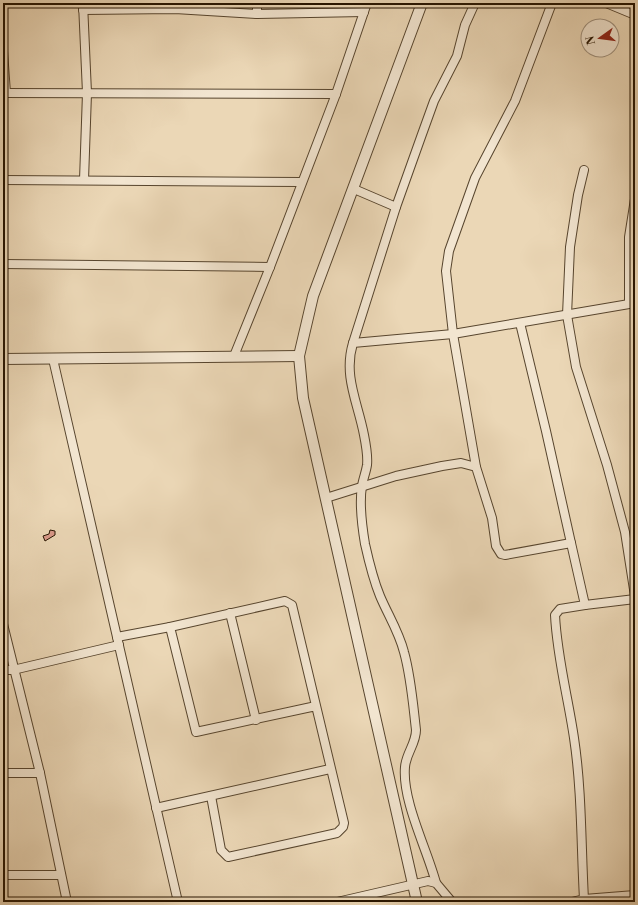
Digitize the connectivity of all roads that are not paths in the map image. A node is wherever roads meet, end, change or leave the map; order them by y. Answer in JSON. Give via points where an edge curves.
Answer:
{"nodes":[{"id":1,"x":257,"y":3,"type":"edge"},
{"id":2,"x":367,"y":3,"type":"edge"},
{"id":3,"x":422,"y":3,"type":"edge"},
{"id":4,"x":475,"y":3,"type":"edge"},
{"id":5,"x":552,"y":3,"type":"edge"},
{"id":6,"x":606,"y":3,"type":"edge"},
{"id":7,"x":175,"y":6,"type":"edge"},
{"id":8,"x":83,"y":7,"type":"edge"},
{"id":9,"x":364,"y":12,"type":"junction"},
{"id":10,"x":257,"y":14,"type":"junction"},
{"id":11,"x":635,"y":15,"type":"edge"},
{"id":12,"x":3,"y":51,"type":"edge"},
{"id":13,"x":4,"y":93,"type":"edge"},
{"id":14,"x":86,"y":93,"type":"junction"},
{"id":15,"x":336,"y":94,"type":"junction"},
{"id":16,"x":584,"y":170,"type":"dead end"},
{"id":17,"x":3,"y":180,"type":"edge"},
{"id":18,"x":84,"y":180,"type":"junction"},
{"id":19,"x":301,"y":182,"type":"junction"},
{"id":20,"x":354,"y":189,"type":"junction"},
{"id":21,"x":635,"y":199,"type":"edge"},
{"id":22,"x":396,"y":207,"type":"junction"},
{"id":23,"x":3,"y":264,"type":"edge"},
{"id":24,"x":270,"y":267,"type":"junction"},
{"id":25,"x":632,"y":304,"type":"edge"},
{"id":26,"x":567,"y":315,"type":"junction"},
{"id":27,"x":520,"y":323,"type":"junction"},
{"id":28,"x":452,"y":334,"type":"junction"},
{"id":29,"x":353,"y":343,"type":"junction"},
{"id":30,"x":234,"y":356,"type":"junction"},
{"id":31,"x":299,"y":356,"type":"junction"},
{"id":32,"x":3,"y":359,"type":"edge"},
{"id":33,"x":53,"y":359,"type":"junction"},
{"id":34,"x":476,"y":467,"type":"junction"},
{"id":35,"x":362,"y":486,"type":"junction"},
{"id":36,"x":326,"y":498,"type":"junction"},
{"id":37,"x":571,"y":543,"type":"junction"},
{"id":38,"x":635,"y":596,"type":"edge"},
{"id":39,"x":635,"y":599,"type":"edge"},
{"id":40,"x":585,"y":605,"type":"junction"},
{"id":41,"x":230,"y":613,"type":"junction"},
{"id":42,"x":3,"y":624,"type":"edge"},
{"id":43,"x":170,"y":627,"type":"junction"},
{"id":44,"x":118,"y":641,"type":"junction"},
{"id":45,"x":3,"y":670,"type":"edge"},
{"id":46,"x":13,"y":670,"type":"junction"},
{"id":47,"x":316,"y":706,"type":"junction"},
{"id":48,"x":256,"y":720,"type":"junction"},
{"id":49,"x":330,"y":769,"type":"junction"},
{"id":50,"x":3,"y":773,"type":"edge"},
{"id":51,"x":40,"y":773,"type":"junction"},
{"id":52,"x":211,"y":796,"type":"junction"},
{"id":53,"x":156,"y":808,"type":"junction"},
{"id":54,"x":3,"y":875,"type":"edge"},
{"id":55,"x":61,"y":875,"type":"junction"},
{"id":56,"x":436,"y":883,"type":"junction"},
{"id":57,"x":412,"y":885,"type":"junction"},
{"id":58,"x":635,"y":895,"type":"edge"},
{"id":59,"x":359,"y":899,"type":"edge"},
{"id":60,"x":584,"y":899,"type":"junction"},
{"id":61,"x":67,"y":902,"type":"edge"},
{"id":62,"x":178,"y":902,"type":"edge"},
{"id":63,"x":337,"y":902,"type":"edge"},
{"id":64,"x":417,"y":902,"type":"edge"},
{"id":65,"x":452,"y":902,"type":"edge"},
{"id":66,"x":572,"y":902,"type":"edge"}],
"edges":[{"from":1,"to":10,"type":"street"},
{"from":2,"to":9,"type":"street"},
{"from":3,"to":20,"type":"street"},
{"from":4,"to":22,"type":"street","via":[[465,25],[457,56],[434,101]]},
{"from":5,"to":28,"type":"street","via":[[515,101],[475,178],[450,247],[446,270]]},
{"from":6,"to":11,"type":"street"},
{"from":7,"to":8,"type":"street"},
{"from":7,"to":10,"type":"street"},
{"from":8,"to":14,"type":"street"},
{"from":9,"to":10,"type":"street"},
{"from":9,"to":15,"type":"street"},
{"from":12,"to":13,"type":"street"},
{"from":13,"to":14,"type":"street"},
{"from":14,"to":15,"type":"street"},
{"from":14,"to":18,"type":"street"},
{"from":15,"to":19,"type":"street"},
{"from":16,"to":26,"type":"street","via":[[570,247]]},
{"from":17,"to":18,"type":"street"},
{"from":18,"to":19,"type":"street"},
{"from":19,"to":24,"type":"street"},
{"from":20,"to":22,"type":"street"},
{"from":20,"to":31,"type":"street","via":[[313,296]]},
{"from":21,"to":25,"type":"street","via":[[629,237]]},
{"from":22,"to":29,"type":"street"},
{"from":23,"to":24,"type":"street"},
{"from":24,"to":30,"type":"street"},
{"from":25,"to":26,"type":"street"},
{"from":26,"to":27,"type":"street"},
{"from":26,"to":38,"type":"street","via":[[578,373],[608,465],[625,532]]},
{"from":27,"to":28,"type":"street"},
{"from":27,"to":37,"type":"street"},
{"from":28,"to":29,"type":"street"},
{"from":28,"to":34,"type":"street"},
{"from":29,"to":35,"type":"street","via":[[349,354],[349,369],[367,456]]},
{"from":30,"to":31,"type":"street"},
{"from":30,"to":33,"type":"street"},
{"from":31,"to":36,"type":"street","via":[[303,398]]},
{"from":32,"to":33,"type":"street"},
{"from":33,"to":44,"type":"street"},
{"from":34,"to":35,"type":"street","via":[[461,463],[396,476]]},
{"from":34,"to":37,"type":"street","via":[[492,518],[496,546],[501,554]]},
{"from":35,"to":36,"type":"street"},
{"from":35,"to":56,"type":"street","via":[[365,542],[372,576],[395,627],[408,666],[416,738],[407,756],[405,783],[409,803]]},
{"from":36,"to":57,"type":"street"},
{"from":37,"to":40,"type":"street"},
{"from":39,"to":40,"type":"street"},
{"from":40,"to":60,"type":"street","via":[[560,610],[555,615],[574,739]]},
{"from":41,"to":43,"type":"street"},
{"from":41,"to":47,"type":"street","via":[[285,601],[292,605]]},
{"from":41,"to":48,"type":"street"},
{"from":42,"to":46,"type":"street"},
{"from":43,"to":44,"type":"street"},
{"from":43,"to":48,"type":"street","via":[[196,732]]},
{"from":44,"to":46,"type":"street"},
{"from":44,"to":53,"type":"street"},
{"from":45,"to":46,"type":"street"},
{"from":46,"to":51,"type":"street"},
{"from":47,"to":48,"type":"street"},
{"from":47,"to":49,"type":"street"},
{"from":49,"to":52,"type":"street"},
{"from":49,"to":52,"type":"street","via":[[344,823],[337,833],[228,856],[221,850]]},
{"from":50,"to":51,"type":"street"},
{"from":51,"to":55,"type":"street"},
{"from":52,"to":53,"type":"street"},
{"from":53,"to":62,"type":"street"},
{"from":54,"to":55,"type":"street"},
{"from":55,"to":61,"type":"street"},
{"from":56,"to":57,"type":"street","via":[[425,881]]},
{"from":56,"to":65,"type":"street"},
{"from":57,"to":59,"type":"street"},
{"from":57,"to":64,"type":"street"},
{"from":58,"to":60,"type":"street"},
{"from":59,"to":63,"type":"street"},
{"from":60,"to":66,"type":"street"}]}
